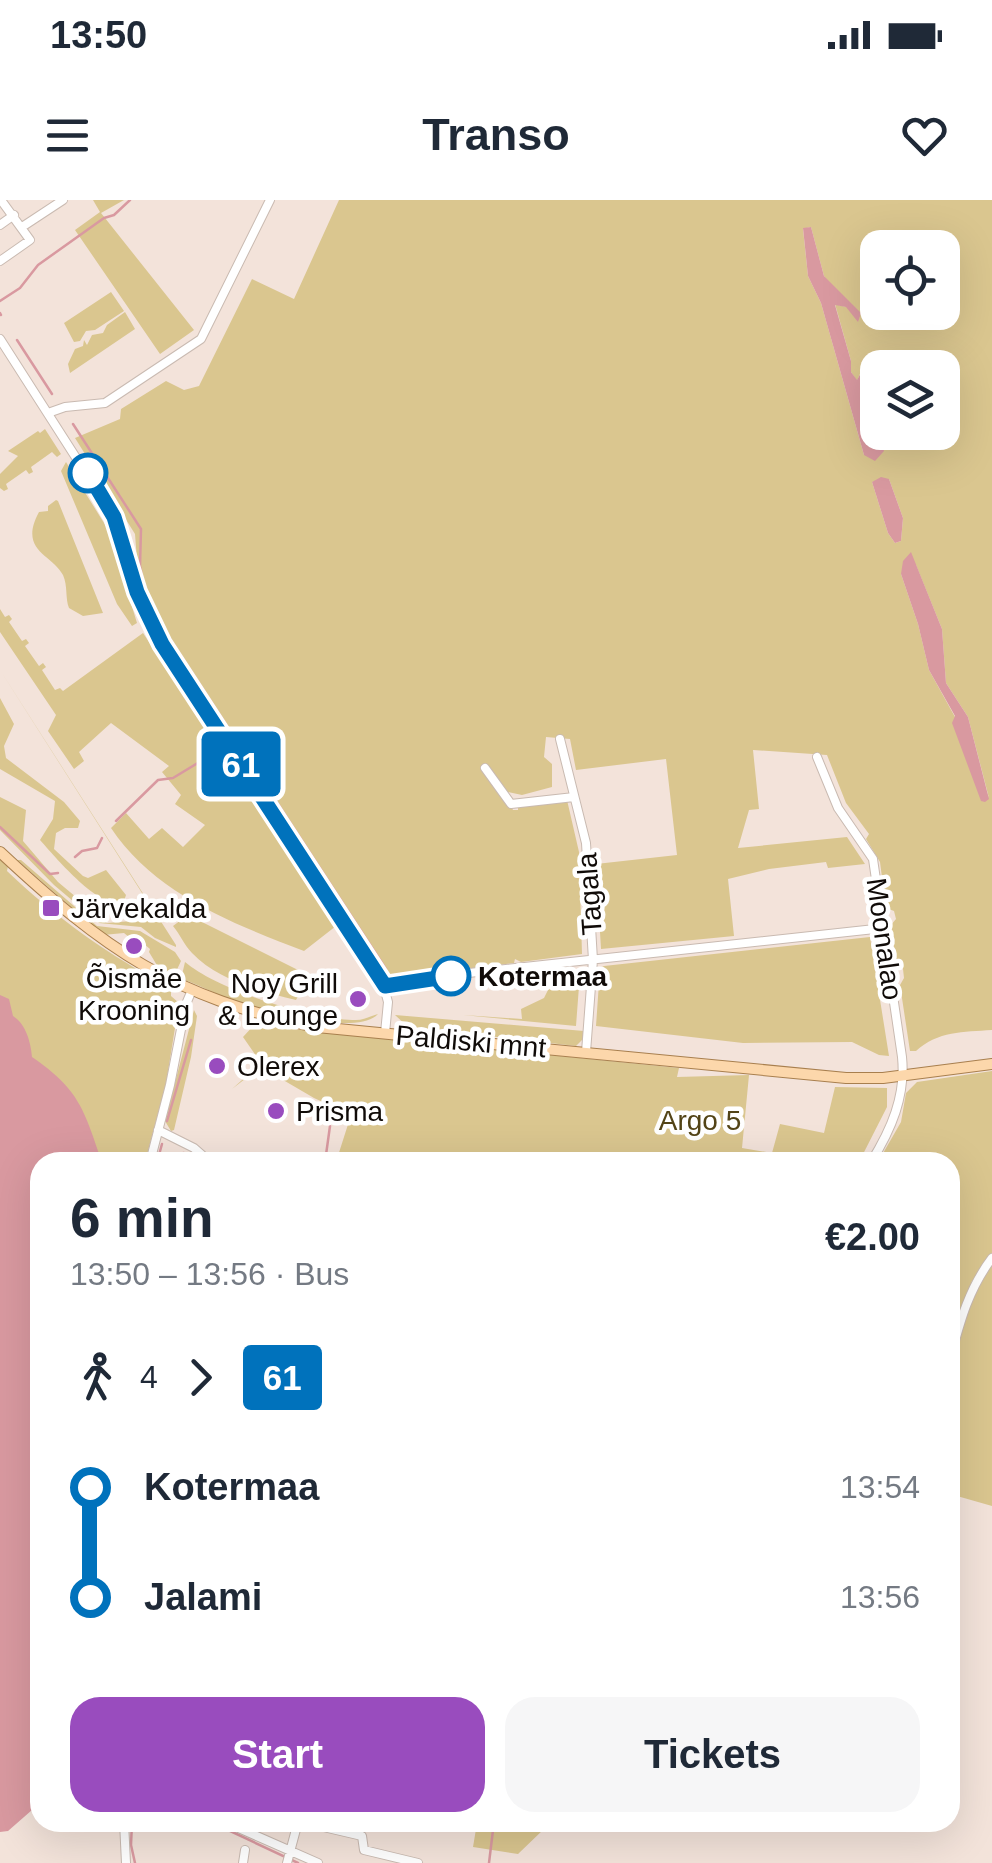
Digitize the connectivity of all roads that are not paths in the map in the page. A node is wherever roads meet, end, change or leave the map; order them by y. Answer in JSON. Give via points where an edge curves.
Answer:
{"nodes":[{"id":1,"x":1,"y":200,"type":"edge"},
{"id":2,"x":63,"y":200,"type":"edge"},
{"id":3,"x":270,"y":200,"type":"edge"},
{"id":4,"x":14,"y":215,"type":"junction"},
{"id":5,"x":0,"y":225,"type":"edge"},
{"id":6,"x":22,"y":227,"type":"junction"},
{"id":7,"x":0,"y":261,"type":"edge"},
{"id":8,"x":0,"y":339,"type":"edge"},
{"id":9,"x":48,"y":413,"type":"junction"},
{"id":10,"x":560,"y":739,"type":"dead end"},
{"id":11,"x":818,"y":758,"type":"dead end"},
{"id":12,"x":484,"y":768,"type":"dead end"},
{"id":13,"x":574,"y":796,"type":"junction"},
{"id":14,"x":0,"y":852,"type":"edge"},
{"id":15,"x":884,"y":928,"type":"junction"},
{"id":16,"x":593,"y":960,"type":"junction"},
{"id":17,"x":385,"y":986,"type":"junction"},
{"id":18,"x":192,"y":990,"type":"junction"},
{"id":19,"x":385,"y":1033,"type":"junction"},
{"id":20,"x":586,"y":1052,"type":"junction"},
{"id":21,"x":992,"y":1064,"type":"edge"},
{"id":22,"x":904,"y":1075,"type":"junction"},
{"id":23,"x":158,"y":1130,"type":"junction"},
{"id":24,"x":152,"y":1152,"type":"edge"},
{"id":25,"x":199,"y":1152,"type":"edge"},
{"id":26,"x":876,"y":1152,"type":"edge"},
{"id":27,"x":992,"y":1258,"type":"edge"},
{"id":28,"x":960,"y":1326,"type":"edge"},
{"id":29,"x":124,"y":1832,"type":"edge"},
{"id":30,"x":243,"y":1832,"type":"edge"},
{"id":31,"x":297,"y":1832,"type":"edge"},
{"id":32,"x":344,"y":1832,"type":"edge"},
{"id":33,"x":245,"y":1850,"type":"dead end"},
{"id":34,"x":364,"y":1850,"type":"junction"},
{"id":35,"x":288,"y":1858,"type":"edge"},
{"id":36,"x":126,"y":1863,"type":"edge"},
{"id":37,"x":243,"y":1863,"type":"edge"},
{"id":38,"x":318,"y":1863,"type":"edge"},
{"id":39,"x":360,"y":1863,"type":"edge"},
{"id":40,"x":418,"y":1863,"type":"edge"}],
"edges":[{"from":1,"to":4,"type":"street"},
{"from":2,"to":6,"type":"street"},
{"from":3,"to":9,"type":"street","via":[[206,333],[170,366],[104,403]]},
{"from":4,"to":5,"type":"street"},
{"from":4,"to":6,"type":"street"},
{"from":6,"to":7,"type":"street","via":[[30,240]]},
{"from":8,"to":9,"type":"street"},
{"from":9,"to":17,"type":"street","via":[[114,517],[137,592],[162,644]]},
{"from":10,"to":13,"type":"street","name":"Tagala"},
{"from":11,"to":15,"type":"street","name":"Moonalao","via":[[838,808],[872,859]]},
{"from":12,"to":13,"type":"street","via":[[511,804]]},
{"from":13,"to":16,"type":"street","name":"Tagala","via":[[586,843]]},
{"from":14,"to":18,"type":"main road","name":"Paldiski mnt","via":[[98,938]]},
{"from":15,"to":16,"type":"street"},
{"from":15,"to":22,"type":"street","name":"Moonalao"},
{"from":16,"to":17,"type":"street"},
{"from":16,"to":20,"type":"street","name":"Tagala"},
{"from":17,"to":19,"type":"street"},
{"from":18,"to":19,"type":"main road","name":"Paldiski mnt","via":[[280,1020]]},
{"from":18,"to":23,"type":"street"},
{"from":19,"to":20,"type":"main road","name":"Paldiski mnt"},
{"from":20,"to":22,"type":"main road","name":"Paldiski mnt","via":[[846,1078]]},
{"from":21,"to":22,"type":"main road","name":"Paldiski mnt"},
{"from":22,"to":26,"type":"street","via":[[890,1130]]},
{"from":23,"to":24,"type":"street"},
{"from":23,"to":25,"type":"street"},
{"from":27,"to":28,"type":"street","via":[[972,1287]]},
{"from":29,"to":36,"type":"street"},
{"from":30,"to":35,"type":"street"},
{"from":31,"to":35,"type":"street"},
{"from":32,"to":34,"type":"street","via":[[362,1836]]},
{"from":33,"to":37,"type":"street"},
{"from":34,"to":39,"type":"street"},
{"from":34,"to":40,"type":"street"},
{"from":35,"to":38,"type":"street"}]}
